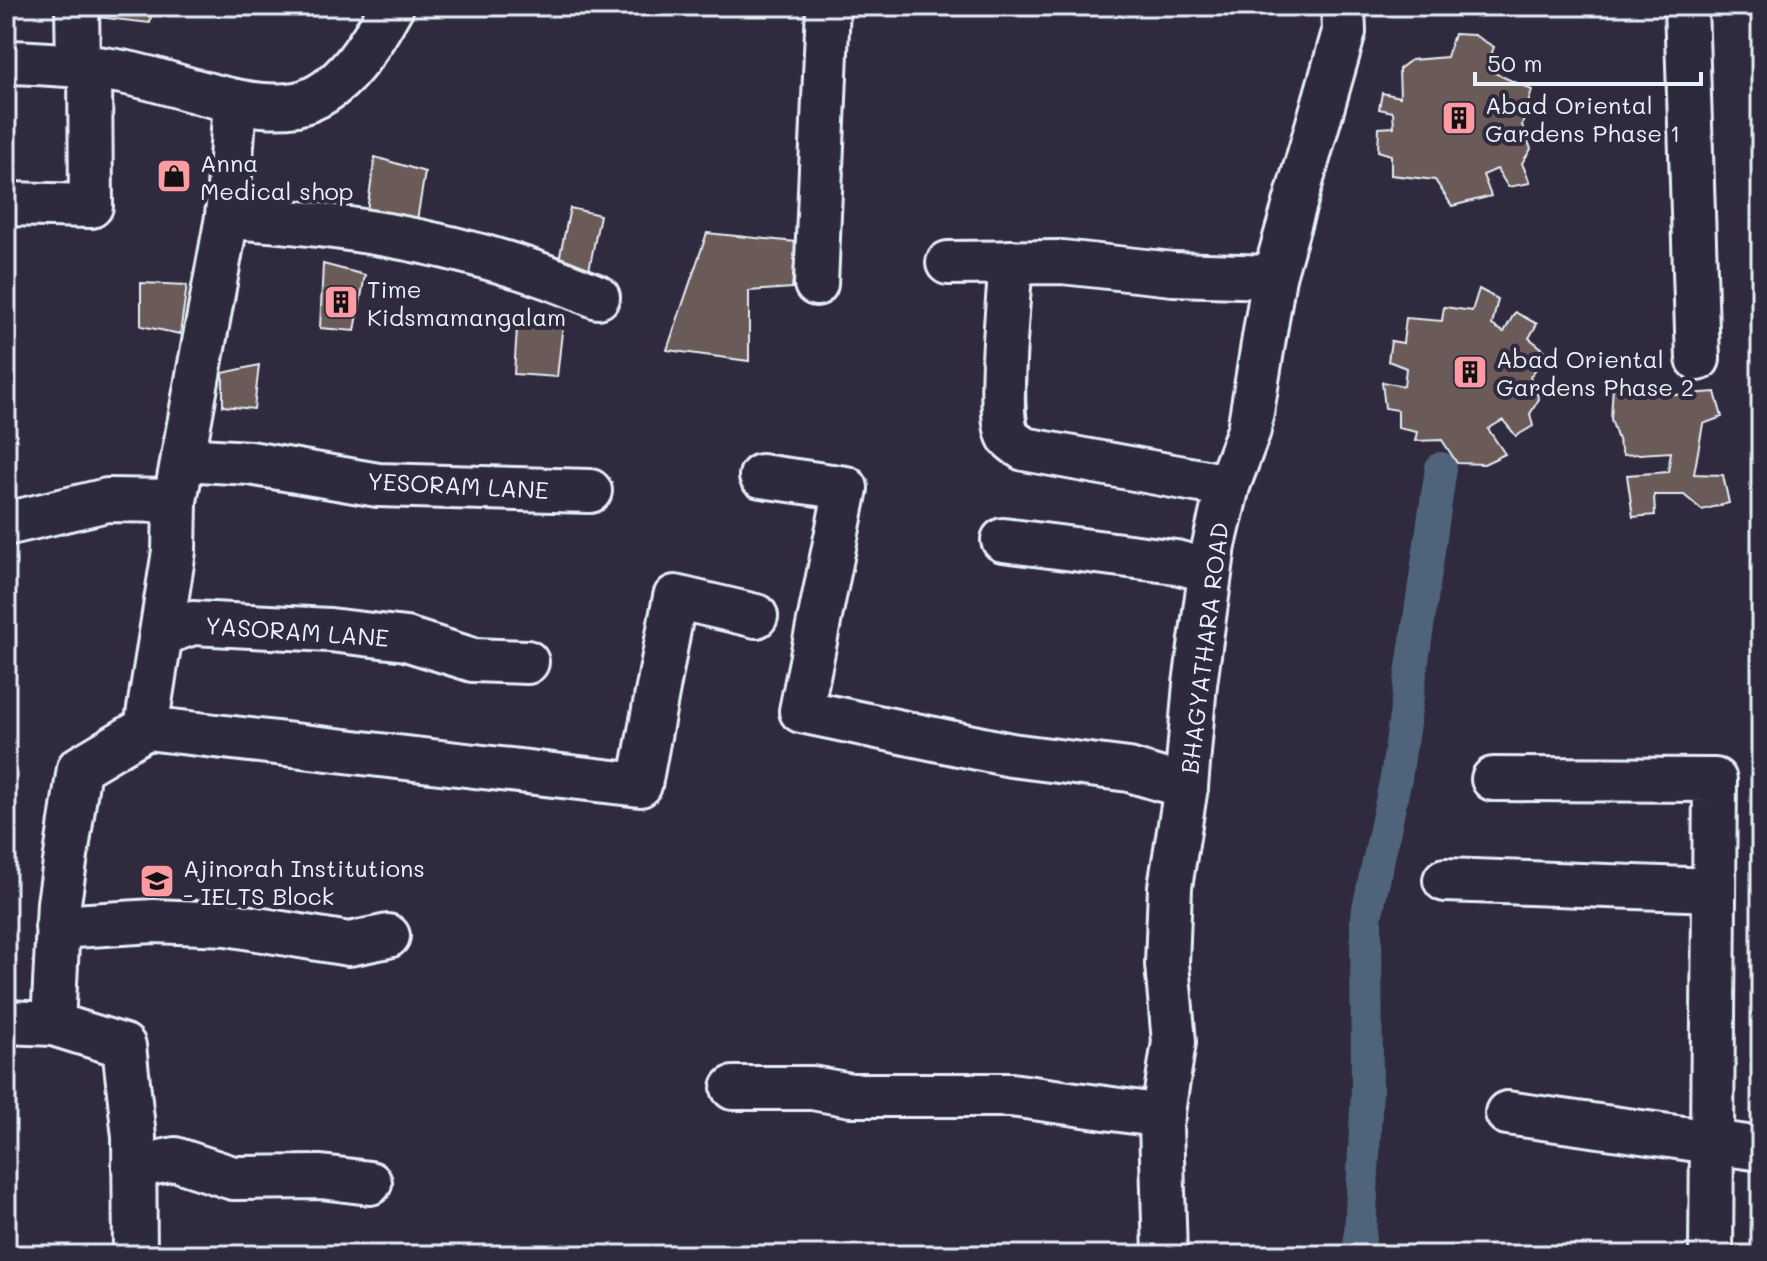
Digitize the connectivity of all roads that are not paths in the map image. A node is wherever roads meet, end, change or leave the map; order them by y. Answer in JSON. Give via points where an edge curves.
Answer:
{"nodes":[{"id":1,"x":77,"y":6,"type":"edge"},
{"id":2,"x":392,"y":6,"type":"edge"},
{"id":3,"x":828,"y":6,"type":"edge"},
{"id":4,"x":1343,"y":6,"type":"edge"},
{"id":5,"x":1686,"y":6,"type":"edge"},
{"id":6,"x":6,"y":62,"type":"edge"},
{"id":7,"x":84,"y":68,"type":"junction"},
{"id":8,"x":235,"y":101,"type":"junction"},
{"id":9,"x":7,"y":204,"type":"edge"},
{"id":10,"x":227,"y":217,"type":"junction"},
{"id":11,"x":1011,"y":262,"type":"junction"},
{"id":12,"x":948,"y":263,"type":"dead end"},
{"id":13,"x":1274,"y":277,"type":"junction"},
{"id":14,"x":816,"y":284,"type":"dead end"},
{"id":15,"x":598,"y":297,"type":"dead end"},
{"id":16,"x":1698,"y":359,"type":"dead end"},
{"id":17,"x":183,"y":459,"type":"junction"},
{"id":18,"x":761,"y":476,"type":"dead end"},
{"id":19,"x":1228,"y":486,"type":"junction"},
{"id":20,"x":590,"y":491,"type":"dead end"},
{"id":21,"x":175,"y":501,"type":"junction"},
{"id":22,"x":6,"y":524,"type":"edge"},
{"id":23,"x":1003,"y":540,"type":"dead end"},
{"id":24,"x":1210,"y":571,"type":"junction"},
{"id":25,"x":756,"y":616,"type":"dead end"},
{"id":26,"x":162,"y":634,"type":"junction"},
{"id":27,"x":527,"y":662,"type":"dead end"},
{"id":28,"x":146,"y":728,"type":"junction"},
{"id":29,"x":1493,"y":779,"type":"dead end"},
{"id":30,"x":1186,"y":787,"type":"junction"},
{"id":31,"x":1445,"y":880,"type":"dead end"},
{"id":32,"x":1714,"y":890,"type":"junction"},
{"id":33,"x":57,"y":927,"type":"junction"},
{"id":34,"x":388,"y":936,"type":"dead end"},
{"id":35,"x":6,"y":1022,"type":"edge"},
{"id":36,"x":53,"y":1024,"type":"junction"},
{"id":37,"x":733,"y":1088,"type":"dead end"},
{"id":38,"x":1507,"y":1113,"type":"dead end"},
{"id":39,"x":1163,"y":1116,"type":"junction"},
{"id":40,"x":1713,"y":1142,"type":"junction"},
{"id":41,"x":1761,"y":1149,"type":"edge"},
{"id":42,"x":134,"y":1167,"type":"junction"},
{"id":43,"x":370,"y":1183,"type":"dead end"},
{"id":44,"x":135,"y":1255,"type":"edge"},
{"id":45,"x":1165,"y":1255,"type":"edge"},
{"id":46,"x":1711,"y":1255,"type":"edge"}],
"edges":[{"from":1,"to":7,"type":"street"},
{"from":2,"to":8,"type":"street","via":[[349,73],[325,89],[297,104]]},
{"from":3,"to":14,"type":"street"},
{"from":4,"to":13,"type":"street","name":"BHAGYATHARA ROAD","via":[[1344,32]]},
{"from":5,"to":16,"type":"street"},
{"from":6,"to":7,"type":"street"},
{"from":7,"to":8,"type":"street","via":[[121,71]]},
{"from":7,"to":9,"type":"street","via":[[91,206]]},
{"from":8,"to":10,"type":"street"},
{"from":10,"to":15,"type":"street","via":[[306,221],[428,243],[508,264]]},
{"from":10,"to":17,"type":"street"},
{"from":11,"to":12,"type":"street"},
{"from":11,"to":13,"type":"street"},
{"from":11,"to":19,"type":"street","via":[[1005,390],[1009,437],[1024,449]]},
{"from":13,"to":19,"type":"street","name":"BHAGYATHARA ROAD","via":[[1249,430]]},
{"from":17,"to":20,"type":"street","name":"YESORAM LANE","via":[[250,463],[378,485]]},
{"from":17,"to":21,"type":"street"},
{"from":18,"to":30,"type":"street","via":[[846,488],[801,711],[997,753],[1129,770]]},
{"from":19,"to":24,"type":"street","name":"BHAGYATHARA ROAD"},
{"from":21,"to":22,"type":"street","via":[[107,500]]},
{"from":21,"to":26,"type":"street"},
{"from":23,"to":24,"type":"street"},
{"from":24,"to":30,"type":"street","name":"BHAGYATHARA ROAD"},
{"from":25,"to":28,"type":"street","via":[[675,597],[640,785]]},
{"from":26,"to":27,"type":"street","name":"YASORAM LANE","via":[[193,623],[330,630],[406,639],[473,660]]},
{"from":26,"to":28,"type":"street"},
{"from":28,"to":33,"type":"street","via":[[79,768]]},
{"from":29,"to":32,"type":"street","via":[[1715,780]]},
{"from":30,"to":39,"type":"street","name":"BHAGYATHARA ROAD","via":[[1170,887],[1167,964],[1174,1042]]},
{"from":31,"to":32,"type":"street"},
{"from":32,"to":40,"type":"street"},
{"from":33,"to":34,"type":"street","via":[[154,921],[227,924],[349,944]]},
{"from":33,"to":36,"type":"street"},
{"from":35,"to":36,"type":"street"},
{"from":36,"to":42,"type":"street","via":[[124,1046]]},
{"from":37,"to":39,"type":"street","via":[[1011,1095]]},
{"from":38,"to":40,"type":"street"},
{"from":39,"to":45,"type":"street","name":"BHAGYATHARA ROAD"},
{"from":40,"to":41,"type":"street"},
{"from":40,"to":46,"type":"street"},
{"from":42,"to":43,"type":"street","via":[[175,1159],[233,1178],[321,1177]]},
{"from":42,"to":44,"type":"street"}]}
